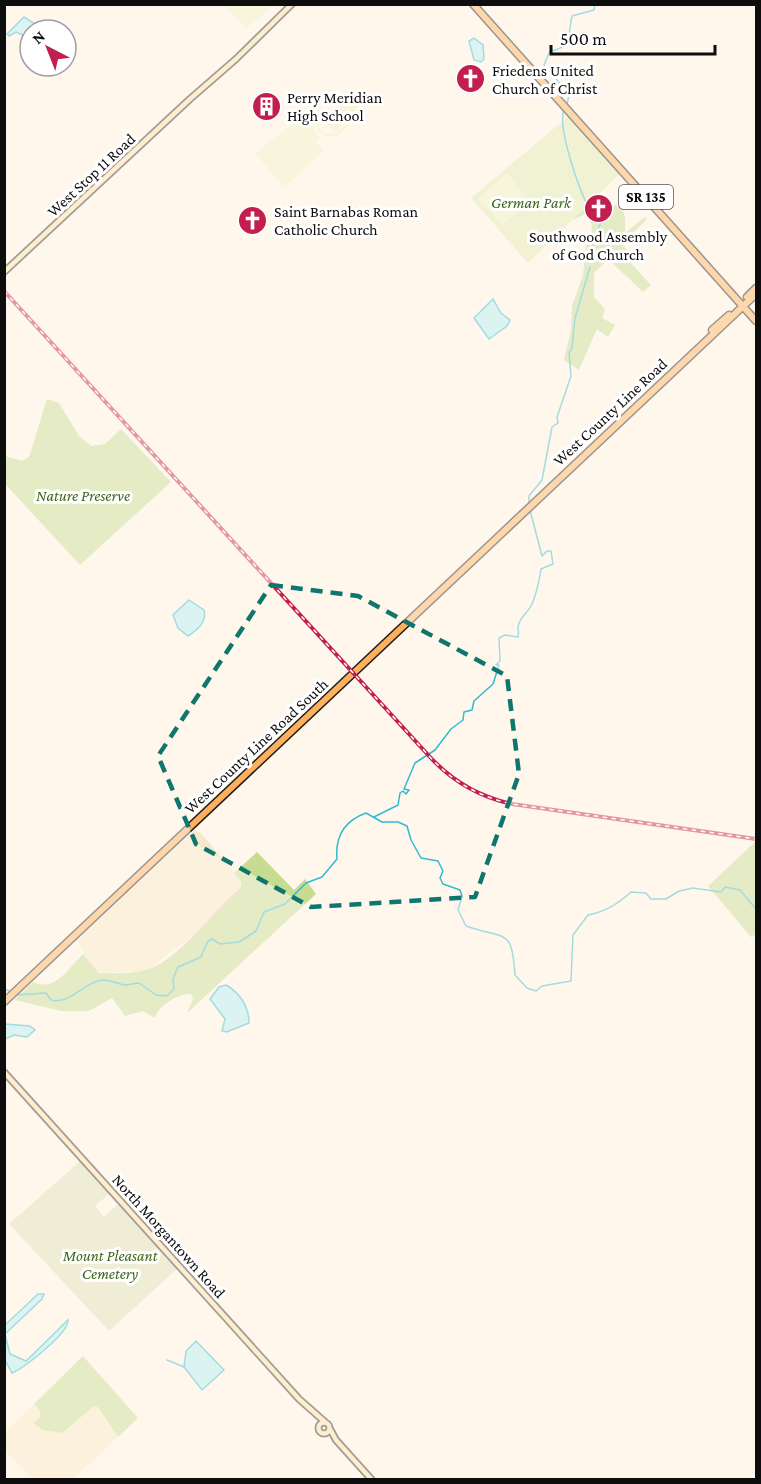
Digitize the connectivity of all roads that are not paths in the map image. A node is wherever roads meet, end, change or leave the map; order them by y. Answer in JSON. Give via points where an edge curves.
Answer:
{"nodes":[{"id":1,"x":292,"y":4,"type":"edge"},
{"id":2,"x":473,"y":4,"type":"edge"},
{"id":3,"x":4,"y":272,"type":"edge"},
{"id":4,"x":756,"y":288,"type":"edge"},
{"id":5,"x":756,"y":294,"type":"edge"},
{"id":6,"x":743,"y":303,"type":"junction"},
{"id":7,"x":756,"y":316,"type":"edge"},
{"id":8,"x":756,"y":321,"type":"edge"},
{"id":9,"x":526,"y":510,"type":"joint"},
{"id":10,"x":4,"y":1002,"type":"edge"},
{"id":11,"x":4,"y":1072,"type":"edge"},
{"id":12,"x":316,"y":1417,"type":"junction"},
{"id":13,"x":325,"y":1422,"type":"junction"},
{"id":14,"x":319,"y":1426,"type":"junction"},
{"id":15,"x":330,"y":1429,"type":"junction"},
{"id":16,"x":324,"y":1433,"type":"junction"},
{"id":17,"x":336,"y":1440,"type":"junction"},
{"id":18,"x":372,"y":1479,"type":"edge"}],
"edges":[{"from":1,"to":3,"type":"main road","name":"West Stop 11 Road"},
{"from":2,"to":6,"type":"main road","number":"SR 135"},
{"from":4,"to":6,"type":"main road","name":"West County Line Road"},
{"from":5,"to":6,"type":"main road","name":"West County Line Road"},
{"from":6,"to":7,"type":"main road","number":"SR 135"},
{"from":6,"to":8,"type":"main road","number":"SR 135"},
{"from":6,"to":9,"type":"main road","name":"West County Line Road"},
{"from":9,"to":10,"type":"main road","name":"West County Line Road South"},
{"from":11,"to":12,"type":"main road","name":"North Morgantown Road"},
{"from":12,"to":13,"type":"main road","name":"North Morgantown Road"},
{"from":12,"to":14,"type":"main road","name":"North Morgantown Road"},
{"from":13,"to":14,"type":"main road"},
{"from":13,"to":15,"type":"main road"},
{"from":14,"to":16,"type":"main road","name":"North Morgantown Road"},
{"from":15,"to":16,"type":"main road"},
{"from":15,"to":17,"type":"main road"},
{"from":16,"to":17,"type":"main road"},
{"from":17,"to":18,"type":"main road"}]}
